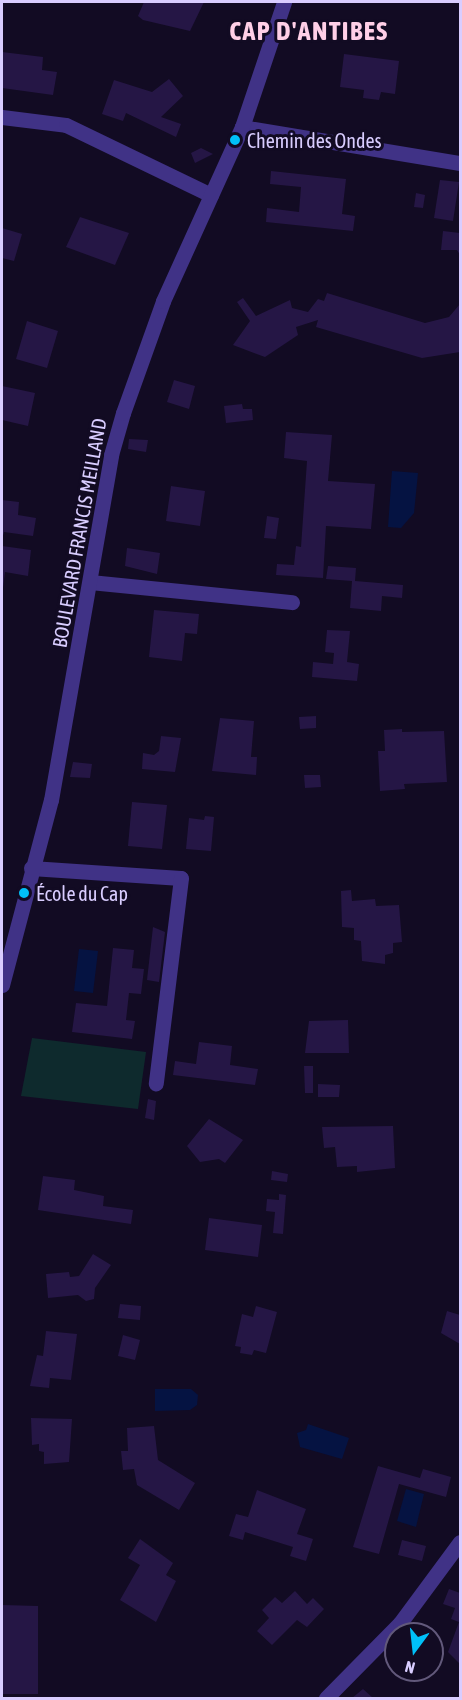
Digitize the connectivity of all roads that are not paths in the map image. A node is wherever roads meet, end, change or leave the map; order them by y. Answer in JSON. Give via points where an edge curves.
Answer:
{"nodes":[{"id":1,"x":284,"y":2,"type":"edge"},
{"id":2,"x":2,"y":117,"type":"edge"},
{"id":3,"x":242,"y":127,"type":"junction"},
{"id":4,"x":460,"y":163,"type":"edge"},
{"id":5,"x":211,"y":195,"type":"junction"},
{"id":6,"x":90,"y":582,"type":"junction"},
{"id":7,"x":292,"y":602,"type":"dead end"},
{"id":8,"x":31,"y":867,"type":"junction"},
{"id":9,"x":2,"y":985,"type":"edge"},
{"id":10,"x":156,"y":1083,"type":"dead end"},
{"id":11,"x":460,"y":1542,"type":"edge"},
{"id":12,"x":326,"y":1698,"type":"edge"}],
"edges":[{"from":1,"to":3,"type":"street","name":"BOULEVARD FRANCIS MEILLAND"},
{"from":2,"to":5,"type":"street","via":[[66,125]]},
{"from":3,"to":4,"type":"street"},
{"from":3,"to":5,"type":"street","name":"BOULEVARD FRANCIS MEILLAND"},
{"from":5,"to":6,"type":"street","name":"BOULEVARD FRANCIS MEILLAND","via":[[163,301],[123,413],[111,455]]},
{"from":6,"to":7,"type":"street"},
{"from":6,"to":8,"type":"street","name":"BOULEVARD FRANCIS MEILLAND","via":[[51,800]]},
{"from":8,"to":9,"type":"street","name":"BOULEVARD FRANCIS MEILLAND"},
{"from":8,"to":10,"type":"street","via":[[181,878]]},
{"from":11,"to":12,"type":"street","via":[[400,1623]]}]}
